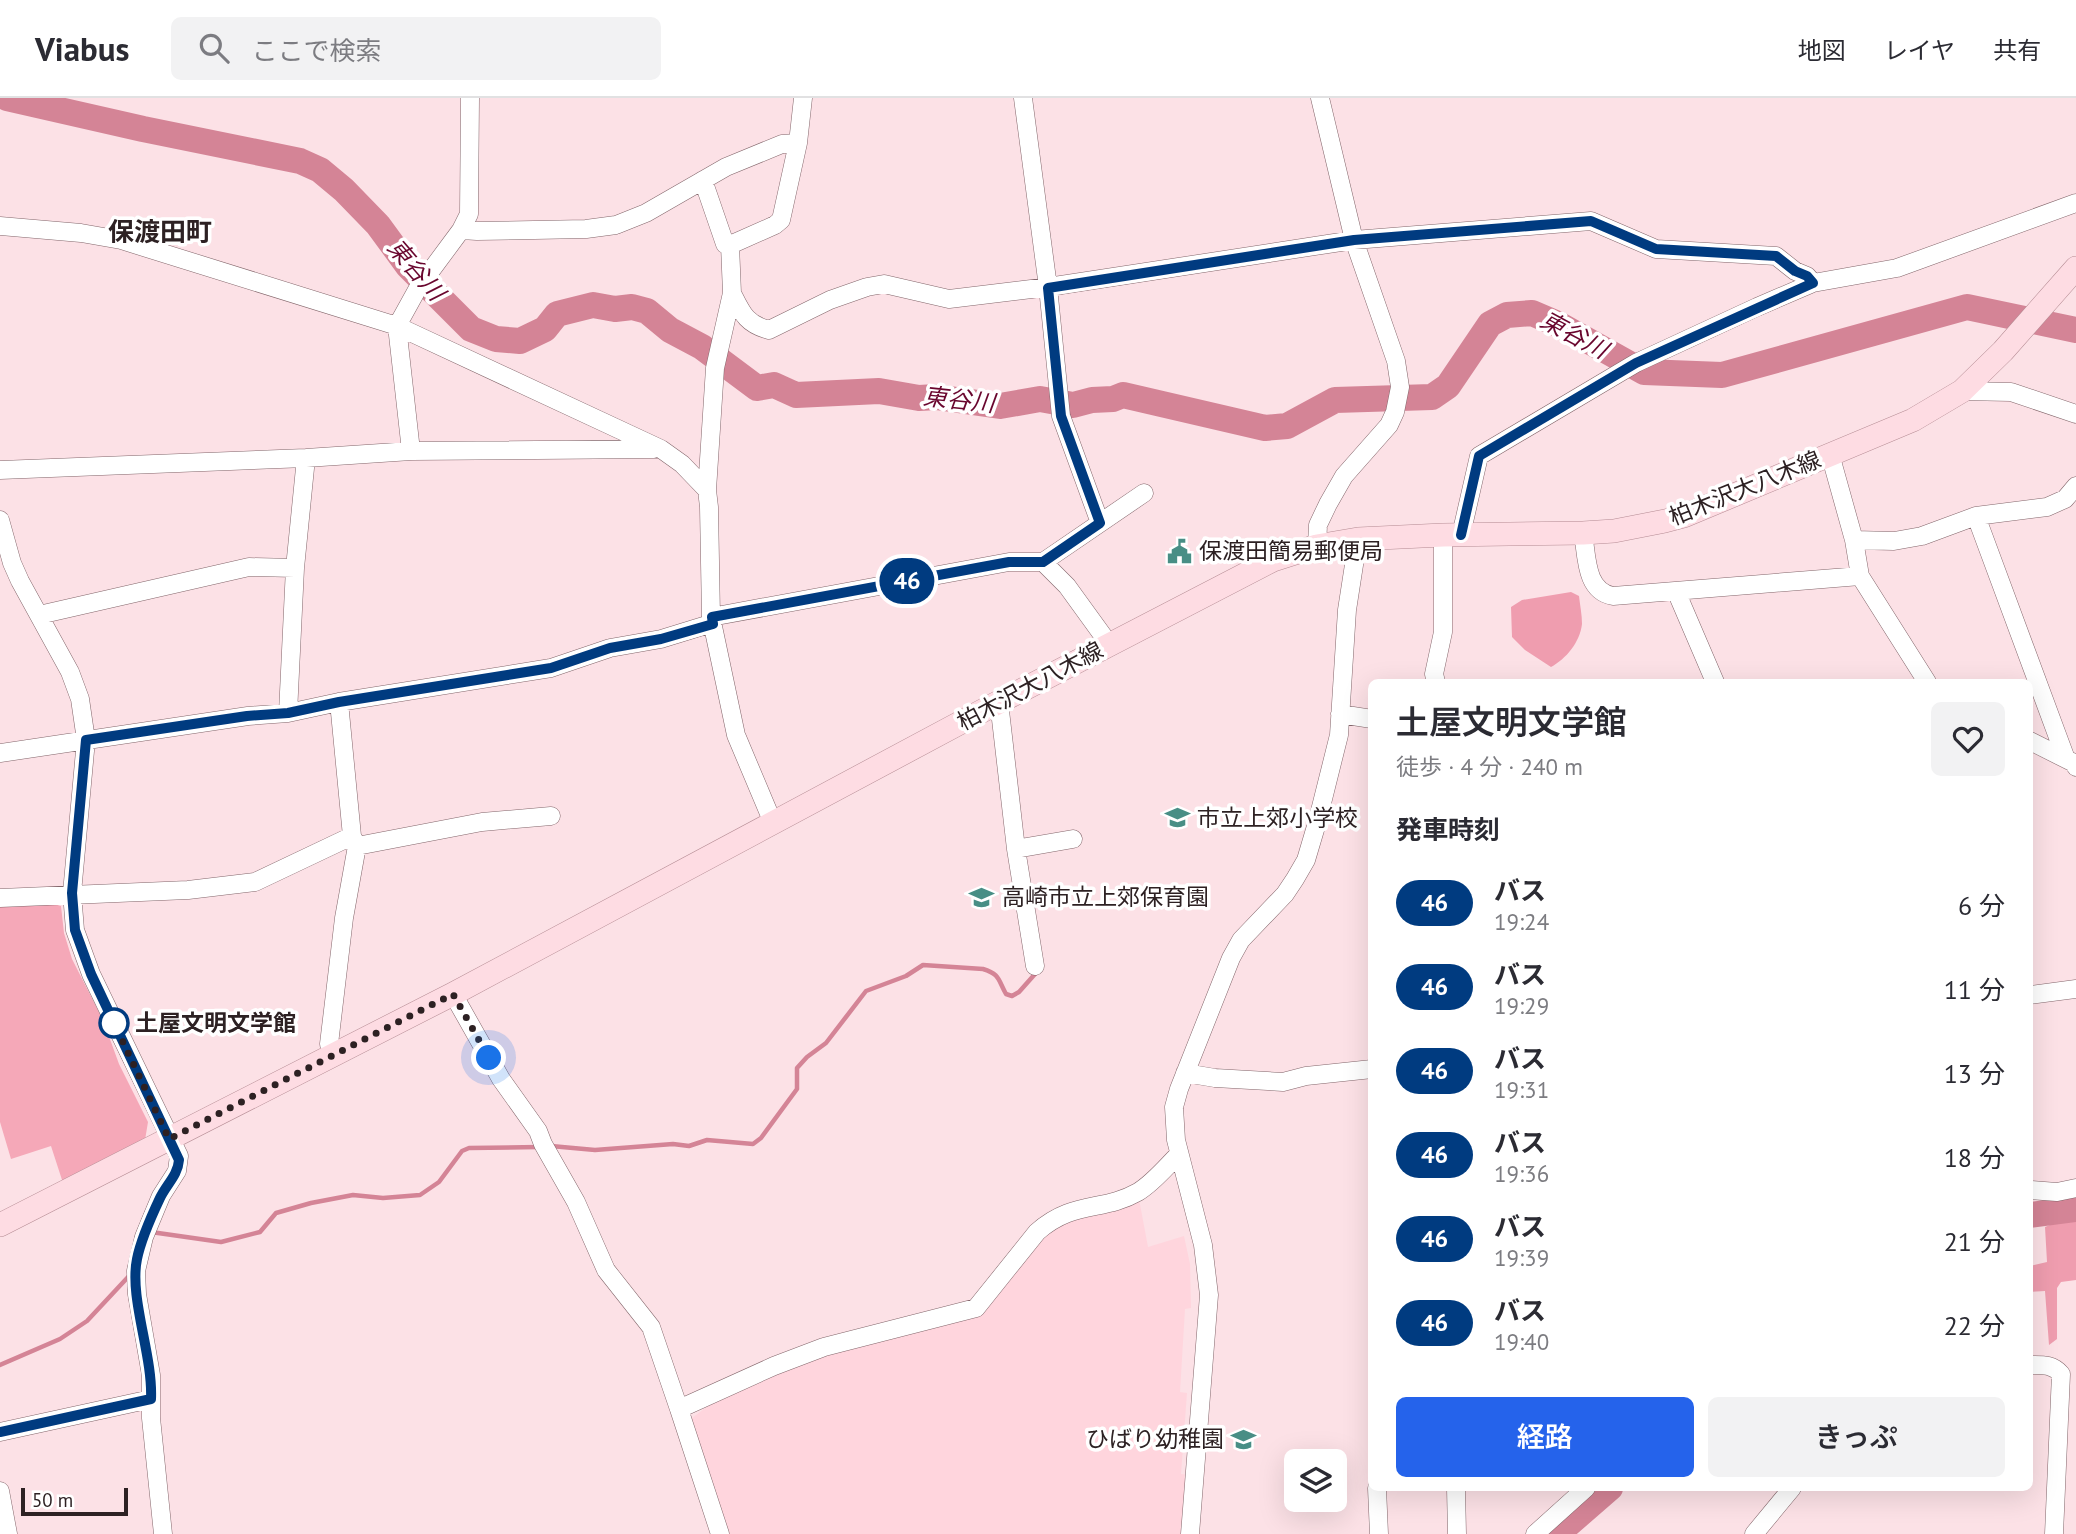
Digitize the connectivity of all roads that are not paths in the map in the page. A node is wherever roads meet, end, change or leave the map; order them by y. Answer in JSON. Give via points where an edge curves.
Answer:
{"nodes":[{"id":1,"x":470,"y":98,"type":"edge"},
{"id":2,"x":803,"y":98,"type":"edge"},
{"id":3,"x":1023,"y":98,"type":"edge"},
{"id":4,"x":1320,"y":98,"type":"edge"},
{"id":5,"x":798,"y":143,"type":"junction"},
{"id":6,"x":703,"y":180,"type":"junction"},
{"id":7,"x":2076,"y":203,"type":"edge"},
{"id":8,"x":0,"y":226,"type":"edge"},
{"id":9,"x":461,"y":230,"type":"junction"},
{"id":10,"x":1354,"y":240,"type":"junction"},
{"id":11,"x":730,"y":245,"type":"junction"},
{"id":12,"x":2076,"y":268,"type":"edge"},
{"id":13,"x":1813,"y":283,"type":"junction"},
{"id":14,"x":1048,"y":288,"type":"junction"},
{"id":15,"x":733,"y":293,"type":"junction"},
{"id":16,"x":397,"y":327,"type":"junction"},
{"id":17,"x":1962,"y":391,"type":"junction"},
{"id":18,"x":2076,"y":414,"type":"edge"},
{"id":19,"x":661,"y":449,"type":"junction"},
{"id":20,"x":411,"y":451,"type":"junction"},
{"id":21,"x":1830,"y":454,"type":"junction"},
{"id":22,"x":306,"y":458,"type":"junction"},
{"id":23,"x":0,"y":470,"type":"edge"},
{"id":24,"x":707,"y":490,"type":"junction"},
{"id":25,"x":2074,"y":491,"type":"edge"},
{"id":26,"x":1144,"y":494,"type":"dead end"},
{"id":27,"x":1976,"y":516,"type":"junction"},
{"id":28,"x":0,"y":520,"type":"edge"},
{"id":29,"x":1100,"y":523,"type":"junction"},
{"id":30,"x":1583,"y":533,"type":"junction"},
{"id":31,"x":1452,"y":535,"type":"junction"},
{"id":32,"x":1358,"y":539,"type":"junction"},
{"id":33,"x":1854,"y":540,"type":"junction"},
{"id":34,"x":1317,"y":546,"type":"junction"},
{"id":35,"x":1043,"y":562,"type":"junction"},
{"id":36,"x":295,"y":568,"type":"junction"},
{"id":37,"x":1860,"y":576,"type":"junction"},
{"id":38,"x":1676,"y":591,"type":"junction"},
{"id":39,"x":38,"y":615,"type":"junction"},
{"id":40,"x":716,"y":618,"type":"junction"},
{"id":41,"x":1109,"y":644,"type":"junction"},
{"id":42,"x":1435,"y":679,"type":"edge"},
{"id":43,"x":1714,"y":679,"type":"edge"},
{"id":44,"x":1925,"y":679,"type":"edge"},
{"id":45,"x":339,"y":702,"type":"junction"},
{"id":46,"x":999,"y":702,"type":"junction"},
{"id":47,"x":288,"y":713,"type":"junction"},
{"id":48,"x":1340,"y":714,"type":"junction"},
{"id":49,"x":1368,"y":718,"type":"edge"},
{"id":50,"x":86,"y":740,"type":"junction"},
{"id":51,"x":2033,"y":743,"type":"edge"},
{"id":52,"x":0,"y":753,"type":"edge"},
{"id":53,"x":2073,"y":763,"type":"edge"},
{"id":54,"x":551,"y":816,"type":"dead end"},
{"id":55,"x":772,"y":823,"type":"junction"},
{"id":56,"x":1073,"y":839,"type":"dead end"},
{"id":57,"x":355,"y":841,"type":"junction"},
{"id":58,"x":1016,"y":849,"type":"junction"},
{"id":59,"x":72,"y":893,"type":"junction"},
{"id":60,"x":0,"y":898,"type":"edge"},
{"id":61,"x":1035,"y":965,"type":"dead end"},
{"id":62,"x":2076,"y":989,"type":"edge"},
{"id":63,"x":453,"y":994,"type":"junction"},
{"id":64,"x":2033,"y":995,"type":"edge"},
{"id":65,"x":335,"y":1053,"type":"junction"},
{"id":66,"x":1368,"y":1069,"type":"edge"},
{"id":67,"x":1185,"y":1073,"type":"junction"},
{"id":68,"x":169,"y":1139,"type":"junction"},
{"id":69,"x":1178,"y":1155,"type":"junction"},
{"id":70,"x":2076,"y":1188,"type":"edge"},
{"id":71,"x":2033,"y":1190,"type":"edge"},
{"id":72,"x":0,"y":1225,"type":"edge"},
{"id":73,"x":2033,"y":1365,"type":"edge"},
{"id":74,"x":151,"y":1399,"type":"junction"},
{"id":75,"x":680,"y":1409,"type":"junction"},
{"id":76,"x":0,"y":1432,"type":"edge"},
{"id":77,"x":0,"y":1491,"type":"edge"},
{"id":78,"x":1377,"y":1491,"type":"edge"},
{"id":79,"x":1456,"y":1491,"type":"edge"},
{"id":80,"x":1583,"y":1491,"type":"edge"},
{"id":81,"x":1790,"y":1491,"type":"edge"},
{"id":82,"x":8,"y":1534,"type":"edge"},
{"id":83,"x":163,"y":1534,"type":"edge"},
{"id":84,"x":720,"y":1534,"type":"edge"},
{"id":85,"x":1190,"y":1534,"type":"edge"},
{"id":86,"x":1379,"y":1534,"type":"edge"},
{"id":87,"x":1457,"y":1534,"type":"edge"},
{"id":88,"x":1535,"y":1534,"type":"edge"},
{"id":89,"x":1754,"y":1534,"type":"edge"},
{"id":90,"x":2054,"y":1534,"type":"edge"}],
"edges":[{"from":1,"to":9,"type":"street","via":[[469,214]]},
{"from":2,"to":5,"type":"street"},
{"from":3,"to":14,"type":"street"},
{"from":4,"to":10,"type":"street"},
{"from":5,"to":6,"type":"street","via":[[782,144]]},
{"from":5,"to":11,"type":"street","via":[[780,220]]},
{"from":6,"to":9,"type":"street","via":[[616,225]]},
{"from":6,"to":11,"type":"street","via":[[725,244]]},
{"from":7,"to":13,"type":"street","via":[[1897,268]]},
{"from":8,"to":16,"type":"street","via":[[121,240]]},
{"from":9,"to":16,"type":"street","via":[[418,288]]},
{"from":10,"to":13,"type":"street","via":[[1591,221],[1656,249],[1776,256]]},
{"from":10,"to":14,"type":"street"},
{"from":10,"to":34,"type":"street","via":[[1396,361],[1400,387],[1389,425],[1344,476],[1328,504],[1318,525]]},
{"from":11,"to":15,"type":"street"},
{"from":12,"to":17,"type":"main road","name":"柏木沢大八木線"},
{"from":13,"to":31,"type":"street","via":[[1636,363],[1479,456]]},
{"from":14,"to":15,"type":"street","via":[[949,299],[884,284],[867,286],[769,330],[753,326]]},
{"from":14,"to":29,"type":"street","via":[[1061,416]]},
{"from":15,"to":24,"type":"street","via":[[715,368]]},
{"from":16,"to":19,"type":"street"},
{"from":16,"to":20,"type":"street"},
{"from":17,"to":18,"type":"street","via":[[2011,393]]},
{"from":17,"to":21,"type":"main road","name":"柏木沢大八木線","via":[[1913,420]]},
{"from":19,"to":20,"type":"street"},
{"from":19,"to":24,"type":"street"},
{"from":20,"to":22,"type":"street"},
{"from":21,"to":30,"type":"main road","name":"柏木沢大八木線","via":[[1684,516]]},
{"from":21,"to":33,"type":"street"},
{"from":22,"to":23,"type":"street"},
{"from":22,"to":36,"type":"street"},
{"from":24,"to":40,"type":"street"},
{"from":25,"to":27,"type":"street","via":[[2047,508]]},
{"from":26,"to":29,"type":"street"},
{"from":27,"to":33,"type":"street","via":[[1922,536]]},
{"from":27,"to":53,"type":"street"},
{"from":28,"to":39,"type":"street","via":[[12,563]]},
{"from":29,"to":35,"type":"street"},
{"from":30,"to":31,"type":"main road","name":"柏木沢大八木線"},
{"from":30,"to":38,"type":"street","via":[[1591,579],[1603,594]]},
{"from":31,"to":32,"type":"main road","name":"柏木沢大八木線"},
{"from":31,"to":42,"type":"street"},
{"from":32,"to":34,"type":"main road","name":"柏木沢大八木線"},
{"from":32,"to":48,"type":"street","via":[[1347,610]]},
{"from":33,"to":37,"type":"street"},
{"from":34,"to":41,"type":"main road","name":"柏木沢大八木線","via":[[1273,560]]},
{"from":35,"to":40,"type":"street","via":[[1009,562]]},
{"from":35,"to":41,"type":"street","via":[[1067,586]]},
{"from":36,"to":39,"type":"street","via":[[249,567]]},
{"from":36,"to":47,"type":"street"},
{"from":37,"to":38,"type":"street"},
{"from":37,"to":44,"type":"street"},
{"from":38,"to":43,"type":"street"},
{"from":39,"to":50,"type":"street","via":[[70,672],[80,699]]},
{"from":40,"to":45,"type":"street","via":[[661,639],[610,648],[551,668]]},
{"from":40,"to":55,"type":"street","via":[[736,735]]},
{"from":41,"to":46,"type":"main road","name":"柏木沢大八木線"},
{"from":45,"to":47,"type":"street"},
{"from":45,"to":57,"type":"street"},
{"from":46,"to":55,"type":"main road","name":"柏木沢大八木線"},
{"from":46,"to":58,"type":"street"},
{"from":47,"to":50,"type":"street"},
{"from":48,"to":49,"type":"street"},
{"from":48,"to":67,"type":"street","via":[[1335,757],[1306,860],[1285,894],[1241,940]]},
{"from":50,"to":52,"type":"street"},
{"from":50,"to":59,"type":"street"},
{"from":51,"to":53,"type":"street"},
{"from":54,"to":57,"type":"street"},
{"from":55,"to":63,"type":"main road","name":"柏木沢大八木線"},
{"from":56,"to":58,"type":"street"},
{"from":57,"to":59,"type":"street","via":[[244,885]]},
{"from":57,"to":65,"type":"street","via":[[329,1044]]},
{"from":58,"to":61,"type":"street"},
{"from":59,"to":60,"type":"street"},
{"from":59,"to":68,"type":"street","via":[[75,930],[84,957]]},
{"from":62,"to":64,"type":"street"},
{"from":63,"to":65,"type":"main road","name":"柏木沢大八木線"},
{"from":63,"to":75,"type":"street","via":[[501,1079],[538,1131],[606,1270],[651,1327]]},
{"from":65,"to":68,"type":"main road","name":"柏木沢大八木線"},
{"from":66,"to":67,"type":"street","via":[[1283,1082]]},
{"from":67,"to":69,"type":"street","via":[[1174,1107]]},
{"from":68,"to":72,"type":"main road","name":"柏木沢大八木線"},
{"from":68,"to":74,"type":"street","via":[[179,1165],[161,1196],[137,1257],[135,1279]]},
{"from":69,"to":75,"type":"street","via":[[1137,1192],[1066,1212],[1046,1223],[976,1308],[824,1347]]},
{"from":69,"to":85,"type":"street","via":[[1203,1245],[1209,1294]]},
{"from":70,"to":71,"type":"street"},
{"from":73,"to":90,"type":"street","via":[[2045,1364],[2061,1374]]},
{"from":74,"to":76,"type":"street"},
{"from":74,"to":83,"type":"street"},
{"from":75,"to":84,"type":"street"},
{"from":77,"to":82,"type":"street"},
{"from":78,"to":86,"type":"street"},
{"from":79,"to":87,"type":"street"},
{"from":80,"to":88,"type":"street"},
{"from":81,"to":89,"type":"street"}]}
